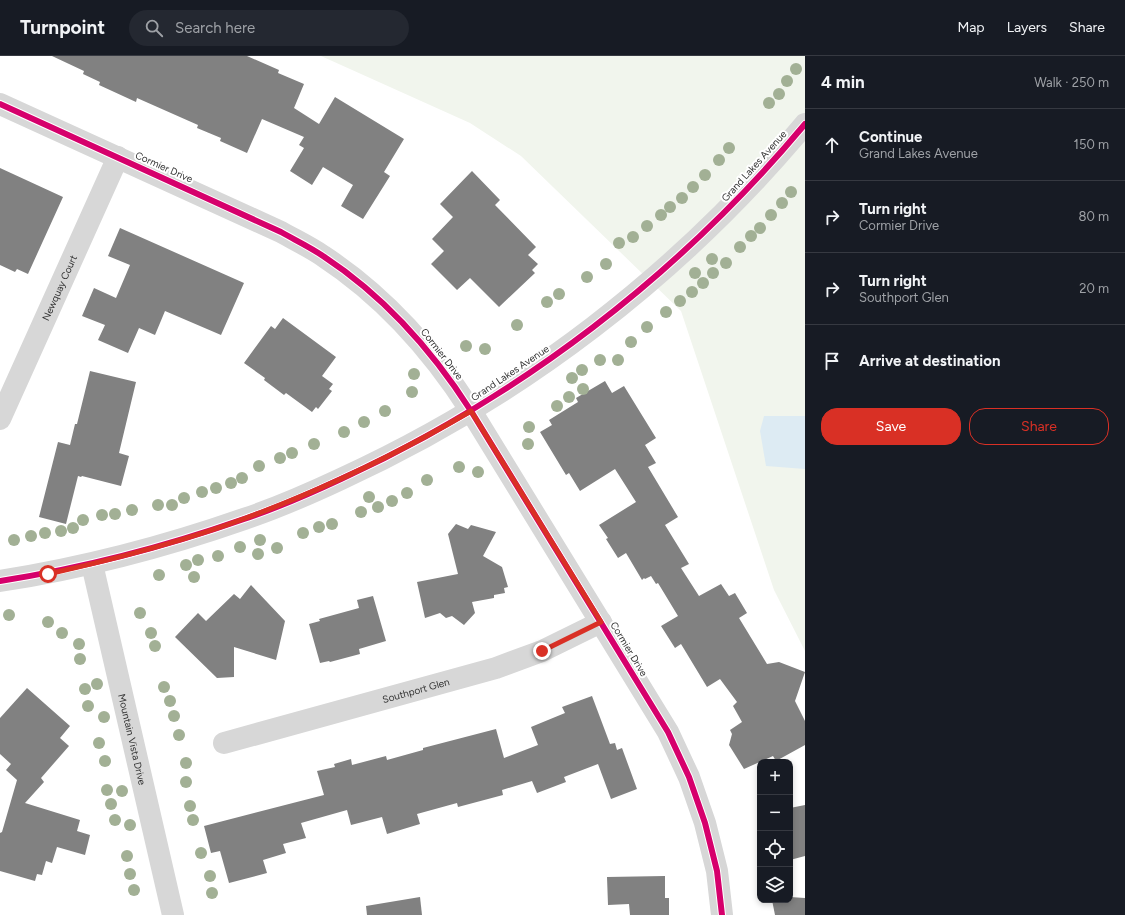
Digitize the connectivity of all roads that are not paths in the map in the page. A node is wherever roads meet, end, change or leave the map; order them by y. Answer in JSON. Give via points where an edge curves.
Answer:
{"nodes":[{"id":1,"x":0,"y":104,"type":"edge"},
{"id":2,"x":805,"y":124,"type":"edge"},
{"id":3,"x":118,"y":157,"type":"junction"},
{"id":4,"x":471,"y":411,"type":"junction"},
{"id":5,"x":0,"y":419,"type":"edge"},
{"id":6,"x":92,"y":564,"type":"junction"},
{"id":7,"x":0,"y":581,"type":"edge"},
{"id":8,"x":601,"y":622,"type":"junction"},
{"id":9,"x":224,"y":743,"type":"dead end"},
{"id":10,"x":173,"y":915,"type":"edge"},
{"id":11,"x":722,"y":915,"type":"edge"}],
"edges":[{"from":1,"to":3,"type":"street","name":"Cormier Drive"},
{"from":2,"to":4,"type":"street","name":"Grand Lakes Avenue","via":[[718,220],[650,282],[547,361]]},
{"from":3,"to":4,"type":"street","name":"Cormier Drive","via":[[282,232],[324,256],[394,313],[428,350]]},
{"from":3,"to":5,"type":"street","name":"Newquay Court"},
{"from":4,"to":6,"type":"street","name":"Grand Lakes Avenue","via":[[371,465],[309,494],[245,519],[158,547]]},
{"from":4,"to":8,"type":"street","name":"Cormier Drive"},
{"from":6,"to":7,"type":"street","name":"Grand Lakes Avenue"},
{"from":6,"to":10,"type":"street","name":"Mountain Vista Drive"},
{"from":8,"to":9,"type":"street","name":"Southport Glen","via":[[542,651],[496,668]]},
{"from":8,"to":11,"type":"street","name":"Cormier Drive","via":[[668,732],[689,777],[707,830],[717,871]]}]}
